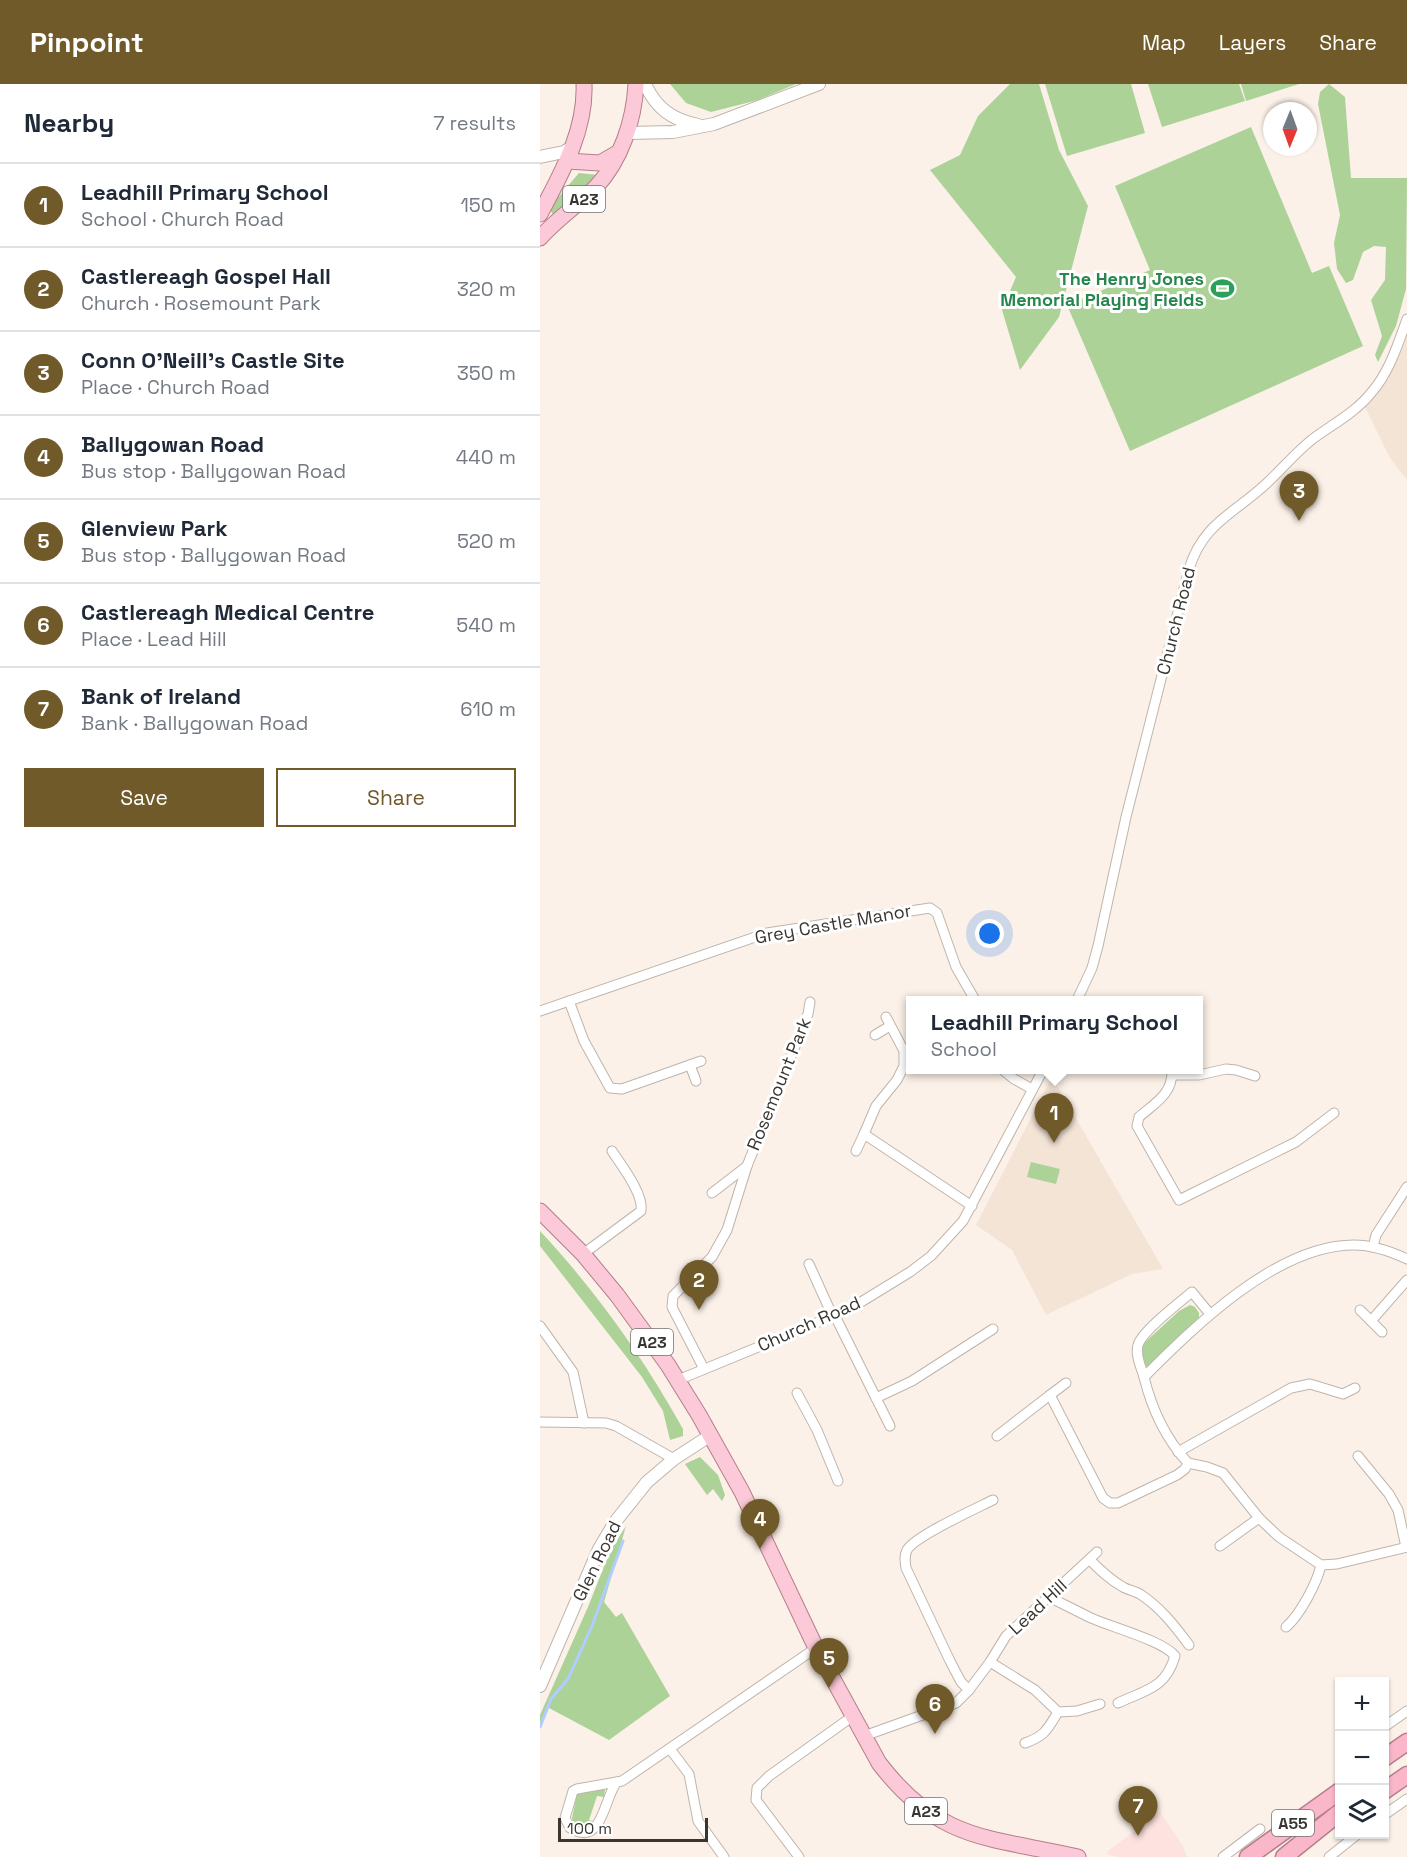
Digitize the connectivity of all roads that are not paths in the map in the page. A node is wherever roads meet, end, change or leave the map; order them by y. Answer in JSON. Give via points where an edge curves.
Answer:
{"nodes":[{"id":1,"x":584,"y":84,"type":"edge"},
{"id":2,"x":636,"y":84,"type":"edge"},
{"id":3,"x":645,"y":84,"type":"edge"},
{"id":4,"x":819,"y":84,"type":"edge"},
{"id":5,"x":714,"y":124,"type":"junction"},
{"id":6,"x":628,"y":133,"type":"junction"},
{"id":7,"x":619,"y":152,"type":"junction"},
{"id":8,"x":569,"y":154,"type":"junction"},
{"id":9,"x":540,"y":158,"type":"edge"},
{"id":10,"x":540,"y":214,"type":"edge"},
{"id":11,"x":540,"y":238,"type":"edge"},
{"id":12,"x":1407,"y":319,"type":"edge"},
{"id":13,"x":973,"y":996,"type":"edge"},
{"id":14,"x":1079,"y":996,"type":"edge"},
{"id":15,"x":569,"y":1001,"type":"junction"},
{"id":16,"x":810,"y":1002,"type":"dead end"},
{"id":17,"x":540,"y":1011,"type":"edge"},
{"id":18,"x":875,"y":1035,"type":"dead end"},
{"id":19,"x":701,"y":1062,"type":"dead end"},
{"id":20,"x":690,"y":1065,"type":"junction"},
{"id":21,"x":1008,"y":1074,"type":"edge"},
{"id":22,"x":1041,"y":1074,"type":"edge"},
{"id":23,"x":1172,"y":1074,"type":"edge"},
{"id":24,"x":1190,"y":1074,"type":"edge"},
{"id":25,"x":1255,"y":1076,"type":"dead end"},
{"id":26,"x":696,"y":1081,"type":"dead end"},
{"id":27,"x":1032,"y":1089,"type":"junction"},
{"id":28,"x":1334,"y":1113,"type":"dead end"},
{"id":29,"x":864,"y":1134,"type":"junction"},
{"id":30,"x":612,"y":1151,"type":"dead end"},
{"id":31,"x":856,"y":1151,"type":"dead end"},
{"id":32,"x":747,"y":1166,"type":"junction"},
{"id":33,"x":1407,"y":1186,"type":"edge"},
{"id":34,"x":712,"y":1193,"type":"dead end"},
{"id":35,"x":1179,"y":1200,"type":"junction"},
{"id":36,"x":972,"y":1206,"type":"junction"},
{"id":37,"x":1185,"y":1210,"type":"dead end"},
{"id":38,"x":540,"y":1211,"type":"edge"},
{"id":39,"x":1373,"y":1247,"type":"junction"},
{"id":40,"x":584,"y":1254,"type":"junction"},
{"id":41,"x":1407,"y":1259,"type":"edge"},
{"id":42,"x":809,"y":1264,"type":"dead end"},
{"id":43,"x":1407,"y":1280,"type":"edge"},
{"id":44,"x":1360,"y":1310,"type":"dead end"},
{"id":45,"x":1210,"y":1314,"type":"junction"},
{"id":46,"x":834,"y":1316,"type":"junction"},
{"id":47,"x":1371,"y":1321,"type":"junction"},
{"id":48,"x":540,"y":1326,"type":"edge"},
{"id":49,"x":993,"y":1329,"type":"dead end"},
{"id":50,"x":1382,"y":1332,"type":"dead end"},
{"id":51,"x":704,"y":1369,"type":"junction"},
{"id":52,"x":1144,"y":1377,"type":"junction"},
{"id":53,"x":678,"y":1380,"type":"junction"},
{"id":54,"x":1066,"y":1383,"type":"dead end"},
{"id":55,"x":1355,"y":1388,"type":"dead end"},
{"id":56,"x":797,"y":1393,"type":"dead end"},
{"id":57,"x":1050,"y":1395,"type":"junction"},
{"id":58,"x":876,"y":1398,"type":"junction"},
{"id":59,"x":540,"y":1422,"type":"edge"},
{"id":60,"x":584,"y":1423,"type":"junction"},
{"id":61,"x":890,"y":1426,"type":"dead end"},
{"id":62,"x":711,"y":1435,"type":"junction"},
{"id":63,"x":997,"y":1436,"type":"dead end"},
{"id":64,"x":1178,"y":1452,"type":"junction"},
{"id":65,"x":1358,"y":1456,"type":"dead end"},
{"id":66,"x":674,"y":1459,"type":"junction"},
{"id":67,"x":1188,"y":1463,"type":"junction"},
{"id":68,"x":838,"y":1480,"type":"dead end"},
{"id":69,"x":993,"y":1500,"type":"dead end"},
{"id":70,"x":1259,"y":1518,"type":"junction"},
{"id":71,"x":1220,"y":1546,"type":"dead end"},
{"id":72,"x":1407,"y":1547,"type":"edge"},
{"id":73,"x":1321,"y":1565,"type":"junction"},
{"id":74,"x":1049,"y":1597,"type":"junction"},
{"id":75,"x":1286,"y":1627,"type":"dead end"},
{"id":76,"x":1189,"y":1645,"type":"dead end"},
{"id":77,"x":816,"y":1648,"type":"junction"},
{"id":78,"x":990,"y":1662,"type":"junction"},
{"id":79,"x":540,"y":1686,"type":"edge"},
{"id":80,"x":969,"y":1690,"type":"junction"},
{"id":81,"x":1118,"y":1703,"type":"dead end"},
{"id":82,"x":1100,"y":1704,"type":"dead end"},
{"id":83,"x":1407,"y":1711,"type":"edge"},
{"id":84,"x":1058,"y":1712,"type":"junction"},
{"id":85,"x":853,"y":1716,"type":"junction"},
{"id":86,"x":1389,"y":1724,"type":"edge"},
{"id":87,"x":864,"y":1736,"type":"junction"},
{"id":88,"x":1407,"y":1742,"type":"edge"},
{"id":89,"x":1025,"y":1743,"type":"dead end"},
{"id":90,"x":670,"y":1749,"type":"junction"},
{"id":91,"x":1389,"y":1755,"type":"edge"},
{"id":92,"x":1407,"y":1763,"type":"edge"},
{"id":93,"x":1407,"y":1774,"type":"edge"},
{"id":94,"x":1389,"y":1776,"type":"edge"},
{"id":95,"x":616,"y":1783,"type":"junction"},
{"id":96,"x":1389,"y":1787,"type":"edge"},
{"id":97,"x":1335,"y":1795,"type":"edge"},
{"id":98,"x":1407,"y":1799,"type":"edge"},
{"id":99,"x":1389,"y":1812,"type":"edge"},
{"id":100,"x":1335,"y":1817,"type":"edge"},
{"id":101,"x":1335,"y":1827,"type":"edge"},
{"id":102,"x":1260,"y":1829,"type":"dead end"},
{"id":103,"x":1352,"y":1839,"type":"edge"},
{"id":104,"x":1300,"y":1849,"type":"edge"},
{"id":105,"x":1069,"y":1856,"type":"edge"},
{"id":106,"x":724,"y":1857,"type":"edge"},
{"id":107,"x":799,"y":1857,"type":"edge"},
{"id":108,"x":1222,"y":1857,"type":"edge"},
{"id":109,"x":1248,"y":1857,"type":"edge"},
{"id":110,"x":1278,"y":1857,"type":"edge"},
{"id":111,"x":1284,"y":1857,"type":"edge"},
{"id":112,"x":1329,"y":1857,"type":"edge"}],
"edges":[{"from":1,"to":8,"type":"main road","number":"A23","via":[[582,119]]},
{"from":2,"to":6,"type":"main road","number":"A23"},
{"from":3,"to":5,"type":"street","via":[[655,102],[672,117],[692,124]]},
{"from":4,"to":5,"type":"street"},
{"from":5,"to":6,"type":"street","via":[[673,132]]},
{"from":6,"to":7,"type":"main road","number":"A23"},
{"from":7,"to":8,"type":"main road","number":"A23","via":[[600,163]]},
{"from":7,"to":11,"type":"main road","number":"A23","via":[[596,186]]},
{"from":8,"to":9,"type":"street"},
{"from":8,"to":10,"type":"main road","number":"A23"},
{"from":12,"to":14,"type":"street","name":"Church Road","via":[[1387,369],[1370,395],[1307,444],[1215,525],[1197,547],[1126,817],[1098,946]]},
{"from":13,"to":15,"type":"street","name":"Grey Castle Manor","via":[[956,967],[937,913],[930,908],[767,933]]},
{"from":15,"to":17,"type":"street","name":"Grey Castle Manor"},
{"from":15,"to":20,"type":"street","via":[[584,1041],[610,1088],[622,1089]]},
{"from":16,"to":32,"type":"street","name":"Rosemount Park"},
{"from":18,"to":29,"type":"street","via":[[888,1022],[904,1051],[904,1066],[876,1106]]},
{"from":19,"to":20,"type":"street"},
{"from":20,"to":26,"type":"street"},
{"from":21,"to":27,"type":"street"},
{"from":22,"to":27,"type":"street","name":"Church Road"},
{"from":23,"to":35,"type":"street","via":[[1163,1097],[1139,1117],[1137,1126]]},
{"from":24,"to":25,"type":"street","via":[[1226,1069]]},
{"from":27,"to":36,"type":"street","name":"Church Road"},
{"from":28,"to":35,"type":"street","via":[[1296,1142]]},
{"from":29,"to":31,"type":"street"},
{"from":29,"to":36,"type":"street"},
{"from":30,"to":40,"type":"street","via":[[637,1193],[641,1211]]},
{"from":32,"to":34,"type":"street","name":"Rosemount Park"},
{"from":32,"to":51,"type":"street","name":"Rosemount Park","via":[[733,1216],[720,1244],[672,1302]]},
{"from":33,"to":39,"type":"street","via":[[1376,1235]]},
{"from":35,"to":37,"type":"street"},
{"from":36,"to":46,"type":"street","name":"Church Road","via":[[931,1256]]},
{"from":38,"to":40,"type":"main road","number":"A23"},
{"from":39,"to":41,"type":"street"},
{"from":39,"to":45,"type":"street","via":[[1353,1245],[1293,1259]]},
{"from":40,"to":53,"type":"main road","number":"A23"},
{"from":42,"to":46,"type":"street"},
{"from":43,"to":47,"type":"street"},
{"from":44,"to":47,"type":"street"},
{"from":45,"to":52,"type":"street"},
{"from":45,"to":52,"type":"street","via":[[1192,1292],[1149,1329],[1138,1343]]},
{"from":46,"to":51,"type":"street","name":"Church Road"},
{"from":46,"to":58,"type":"street"},
{"from":47,"to":50,"type":"street"},
{"from":48,"to":60,"type":"street","via":[[573,1372]]},
{"from":49,"to":58,"type":"street","via":[[912,1381]]},
{"from":51,"to":53,"type":"street","name":"Church Road"},
{"from":52,"to":64,"type":"street","via":[[1155,1413]]},
{"from":53,"to":62,"type":"main road","number":"A23"},
{"from":54,"to":57,"type":"street"},
{"from":55,"to":64,"type":"street","via":[[1343,1394],[1311,1384],[1290,1388]]},
{"from":56,"to":68,"type":"street"},
{"from":57,"to":63,"type":"street"},
{"from":57,"to":67,"type":"street","via":[[1103,1498],[1110,1503],[1118,1503],[1177,1475]]},
{"from":58,"to":61,"type":"street"},
{"from":59,"to":60,"type":"street"},
{"from":60,"to":66,"type":"street","via":[[616,1426]]},
{"from":62,"to":66,"type":"street","name":"Glen Road"},
{"from":62,"to":77,"type":"main road","number":"A23"},
{"from":64,"to":67,"type":"street"},
{"from":65,"to":72,"type":"street","via":[[1398,1510]]},
{"from":66,"to":79,"type":"street","name":"Glen Road","via":[[647,1482],[599,1549]]},
{"from":67,"to":70,"type":"street","via":[[1223,1473]]},
{"from":69,"to":80,"type":"street","via":[[921,1538],[904,1556],[950,1661]]},
{"from":70,"to":71,"type":"street"},
{"from":70,"to":73,"type":"street","via":[[1279,1537]]},
{"from":72,"to":73,"type":"street"},
{"from":73,"to":75,"type":"street","via":[[1294,1619]]},
{"from":74,"to":76,"type":"street","name":"Lead Hill","via":[[1093,1556],[1106,1576],[1138,1593],[1170,1619]]},
{"from":74,"to":78,"type":"street","name":"Lead Hill","via":[[1006,1636]]},
{"from":74,"to":81,"type":"street","via":[[1171,1650],[1175,1656],[1162,1682]]},
{"from":77,"to":85,"type":"main road","number":"A23"},
{"from":77,"to":90,"type":"street"},
{"from":78,"to":80,"type":"street","name":"Lead Hill"},
{"from":78,"to":84,"type":"street","via":[[1035,1690]]},
{"from":80,"to":87,"type":"street","name":"Lead Hill","via":[[956,1703],[938,1711]]},
{"from":82,"to":84,"type":"street"},
{"from":83,"to":86,"type":"street"},
{"from":84,"to":89,"type":"street","via":[[1039,1738]]},
{"from":85,"to":87,"type":"main road","number":"A23"},
{"from":85,"to":107,"type":"street","via":[[757,1788],[756,1800]]},
{"from":87,"to":105,"type":"main road","number":"A23","via":[[892,1779],[937,1818],[974,1836]]},
{"from":88,"to":91,"type":"highway"},
{"from":90,"to":95,"type":"street"},
{"from":90,"to":106,"type":"street","via":[[690,1774],[698,1821]]},
{"from":92,"to":94,"type":"highway"},
{"from":93,"to":96,"type":"highway"},
{"from":95,"to":95,"type":"street","via":[[573,1791],[565,1818],[570,1828],[583,1833],[597,1827]]},
{"from":97,"to":109,"type":"highway","number":"A55"},
{"from":98,"to":99,"type":"street"},
{"from":100,"to":104,"type":"highway","number":"A55"},
{"from":101,"to":104,"type":"highway"},
{"from":102,"to":108,"type":"street"},
{"from":103,"to":112,"type":"street"},
{"from":104,"to":110,"type":"highway"},
{"from":104,"to":111,"type":"highway","number":"A55"}]}
